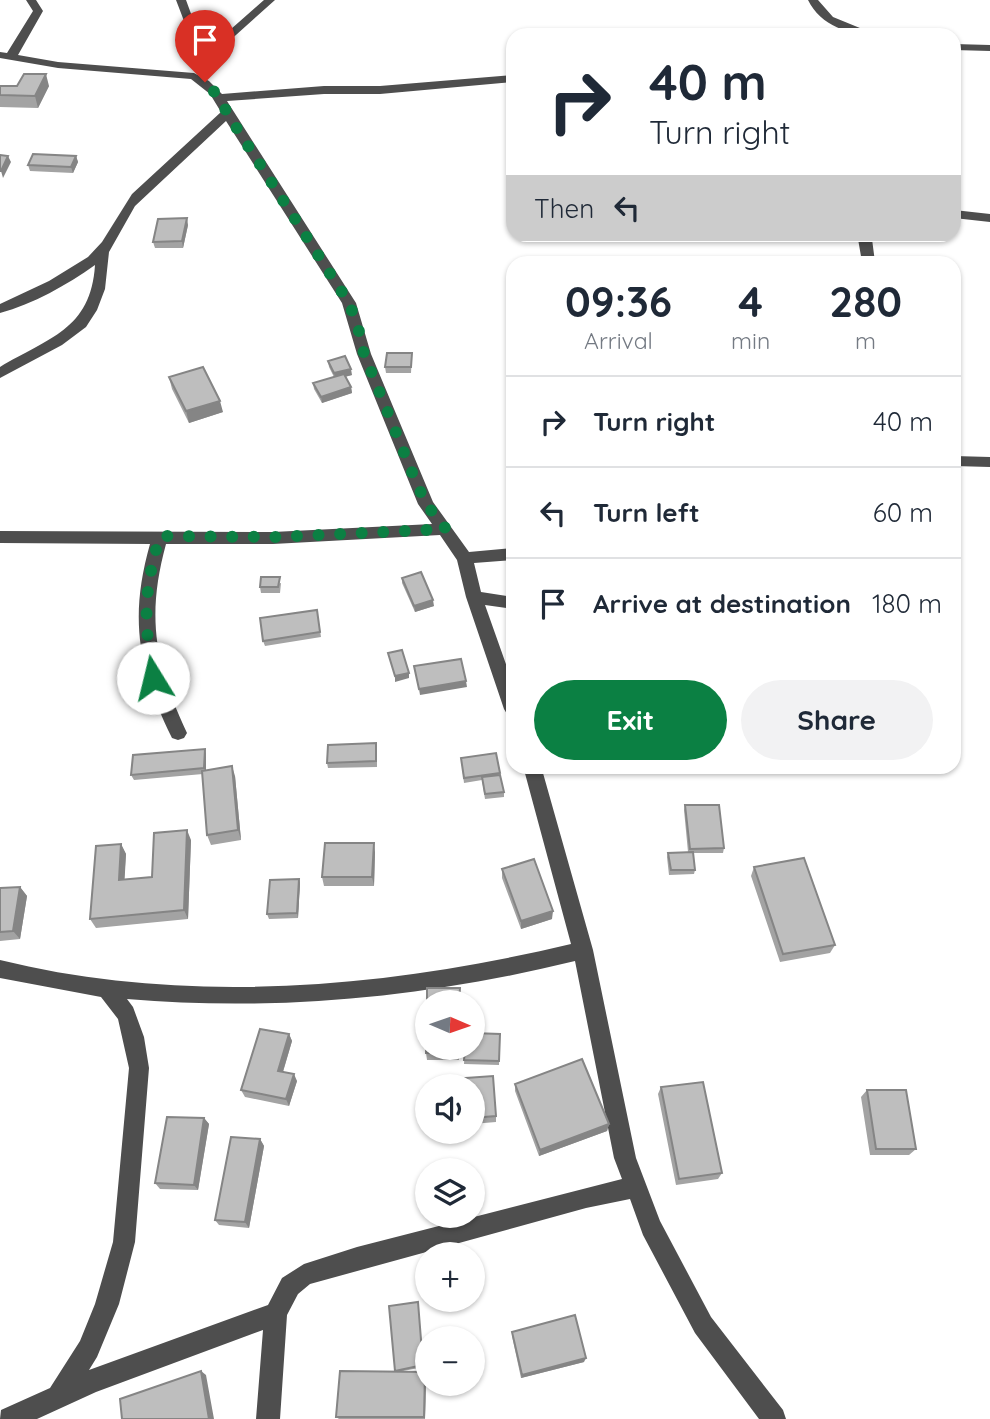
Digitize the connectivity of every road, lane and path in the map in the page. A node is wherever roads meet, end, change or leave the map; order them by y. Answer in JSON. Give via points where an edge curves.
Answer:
{"nodes":[{"id":1,"x":31,"y":0,"type":"edge"},
{"id":2,"x":181,"y":0,"type":"edge"},
{"id":3,"x":270,"y":0,"type":"edge"},
{"id":4,"x":813,"y":0,"type":"edge"},
{"id":5,"x":852,"y":28,"type":"edge"},
{"id":6,"x":961,"y":47,"type":"edge"},
{"id":7,"x":990,"y":48,"type":"edge"},
{"id":8,"x":5,"y":55,"type":"edge"},
{"id":9,"x":202,"y":60,"type":"junction"},
{"id":10,"x":506,"y":79,"type":"edge"},
{"id":11,"x":205,"y":82,"type":"junction"},
{"id":12,"x":220,"y":98,"type":"junction"},
{"id":13,"x":227,"y":113,"type":"junction"},
{"id":14,"x":961,"y":215,"type":"edge"},
{"id":15,"x":990,"y":218,"type":"edge"},
{"id":16,"x":102,"y":251,"type":"junction"},
{"id":17,"x":0,"y":309,"type":"edge"},
{"id":18,"x":0,"y":373,"type":"edge"},
{"id":19,"x":961,"y":461,"type":"edge"},
{"id":20,"x":990,"y":462,"type":"edge"},
{"id":21,"x":446,"y":529,"type":"junction"},
{"id":22,"x":160,"y":536,"type":"junction"},
{"id":23,"x":0,"y":537,"type":"edge"},
{"id":24,"x":506,"y":555,"type":"edge"},
{"id":25,"x":465,"y":558,"type":"junction"},
{"id":26,"x":474,"y":597,"type":"junction"},
{"id":27,"x":506,"y":602,"type":"edge"},
{"id":28,"x":506,"y":689,"type":"edge"},
{"id":29,"x":178,"y":733,"type":"dead end"},
{"id":30,"x":534,"y":774,"type":"edge"},
{"id":31,"x":583,"y":950,"type":"junction"},
{"id":32,"x":0,"y":969,"type":"edge"},
{"id":33,"x":106,"y":987,"type":"junction"},
{"id":34,"x":636,"y":1187,"type":"junction"},
{"id":35,"x":276,"y":1313,"type":"junction"},
{"id":36,"x":59,"y":1396,"type":"junction"},
{"id":37,"x":10,"y":1419,"type":"edge"},
{"id":38,"x":268,"y":1419,"type":"edge"},
{"id":39,"x":774,"y":1419,"type":"edge"}],
"edges":[{"from":1,"to":8,"type":"street","via":[[38,11]]},
{"from":2,"to":9,"type":"street"},
{"from":3,"to":9,"type":"street"},
{"from":4,"to":5,"type":"street","via":[[826,18]]},
{"from":6,"to":7,"type":"street"},
{"from":8,"to":11,"type":"street","via":[[58,65],[194,76]]},
{"from":9,"to":11,"type":"street"},
{"from":10,"to":12,"type":"street"},
{"from":11,"to":12,"type":"street"},
{"from":12,"to":13,"type":"street"},
{"from":13,"to":16,"type":"street","via":[[134,199]]},
{"from":13,"to":21,"type":"street","via":[[349,303],[364,354],[414,477],[426,504]]},
{"from":14,"to":15,"type":"street"},
{"from":16,"to":17,"type":"street","via":[[52,284]]},
{"from":16,"to":18,"type":"street","via":[[98,292],[88,318],[64,339]]},
{"from":19,"to":20,"type":"street"},
{"from":21,"to":22,"type":"street","via":[[274,537]]},
{"from":21,"to":25,"type":"street"},
{"from":22,"to":23,"type":"street"},
{"from":22,"to":29,"type":"street","via":[[148,573],[145,626],[153,678]]},
{"from":24,"to":25,"type":"street"},
{"from":25,"to":26,"type":"street"},
{"from":26,"to":27,"type":"street"},
{"from":26,"to":28,"type":"street"},
{"from":30,"to":31,"type":"street"},
{"from":31,"to":33,"type":"street","via":[[444,981],[343,993],[243,997]]},
{"from":31,"to":34,"type":"street","via":[[625,1158]]},
{"from":32,"to":33,"type":"street","via":[[43,981]]},
{"from":33,"to":36,"type":"street","via":[[126,1014],[139,1068],[124,1242],[89,1349]]},
{"from":34,"to":35,"type":"street","via":[[304,1275],[290,1286]]},
{"from":34,"to":39,"type":"street","via":[[671,1269],[703,1325]]},
{"from":35,"to":36,"type":"street"},
{"from":35,"to":38,"type":"street"},
{"from":36,"to":37,"type":"street"}]}
